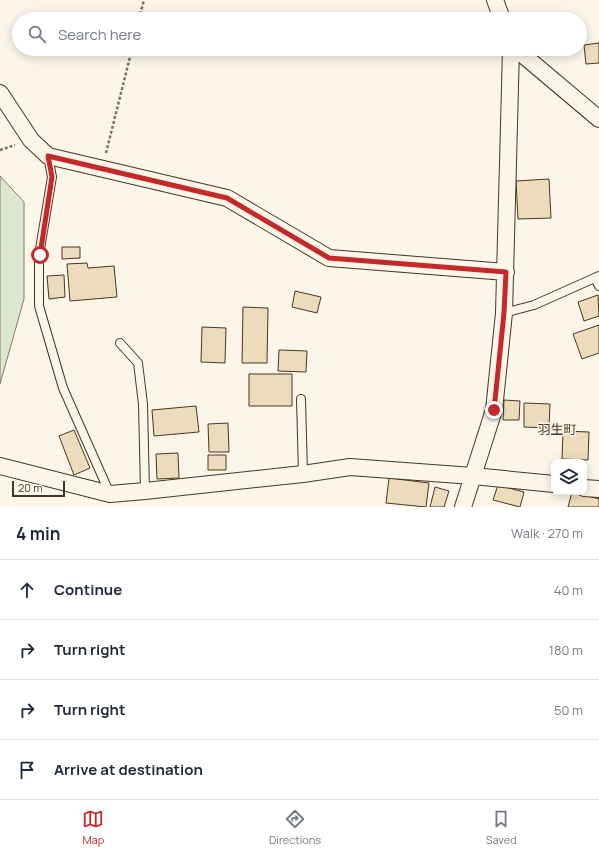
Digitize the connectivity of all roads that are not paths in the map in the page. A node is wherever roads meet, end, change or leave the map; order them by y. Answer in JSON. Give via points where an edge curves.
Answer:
{"nodes":[{"id":1,"x":495,"y":0,"type":"edge"},
{"id":2,"x":499,"y":12,"type":"edge"},
{"id":3,"x":511,"y":56,"type":"edge"},
{"id":4,"x":524,"y":56,"type":"edge"},
{"id":5,"x":0,"y":93,"type":"edge"},
{"id":6,"x":599,"y":119,"type":"edge"},
{"id":7,"x":48,"y":156,"type":"junction"},
{"id":8,"x":506,"y":272,"type":"junction"},
{"id":9,"x":598,"y":280,"type":"edge"},
{"id":10,"x":504,"y":313,"type":"junction"},
{"id":11,"x":120,"y":343,"type":"dead end"},
{"id":12,"x":301,"y":399,"type":"dead end"},
{"id":13,"x":0,"y":466,"type":"edge"},
{"id":14,"x":303,"y":474,"type":"junction"},
{"id":15,"x":473,"y":476,"type":"junction"},
{"id":16,"x":551,"y":484,"type":"edge"},
{"id":17,"x":587,"y":488,"type":"edge"},
{"id":18,"x":599,"y":489,"type":"edge"},
{"id":19,"x":145,"y":491,"type":"junction"},
{"id":20,"x":109,"y":500,"type":"edge"},
{"id":21,"x":463,"y":507,"type":"edge"}],
"edges":[{"from":1,"to":2,"type":"street"},
{"from":3,"to":8,"type":"street"},
{"from":4,"to":6,"type":"street"},
{"from":5,"to":7,"type":"street","via":[[31,140]]},
{"from":7,"to":8,"type":"street","via":[[227,198],[329,258]]},
{"from":7,"to":20,"type":"lane","via":[[52,177],[40,255],[40,306],[63,388]]},
{"from":8,"to":10,"type":"street"},
{"from":9,"to":10,"type":"lane","via":[[534,305]]},
{"from":10,"to":15,"type":"street","via":[[494,410]]},
{"from":11,"to":19,"type":"lane","via":[[138,363],[143,404]]},
{"from":12,"to":14,"type":"lane"},
{"from":13,"to":20,"type":"street"},
{"from":14,"to":15,"type":"street","via":[[350,467]]},
{"from":14,"to":19,"type":"street"},
{"from":15,"to":16,"type":"street"},
{"from":15,"to":21,"type":"street"},
{"from":17,"to":18,"type":"street"},
{"from":19,"to":20,"type":"street"}]}
